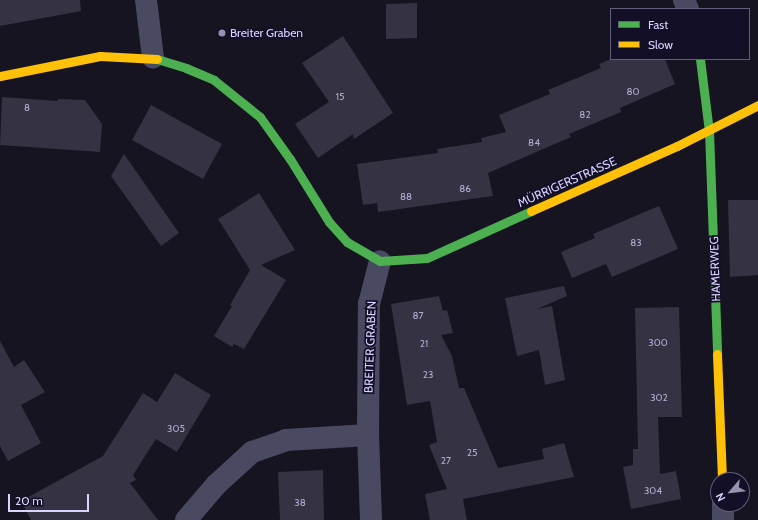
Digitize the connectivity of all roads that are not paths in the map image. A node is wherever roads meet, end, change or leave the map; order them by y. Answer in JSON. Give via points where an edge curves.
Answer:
{"nodes":[{"id":1,"x":146,"y":0,"type":"edge"},
{"id":2,"x":153,"y":58,"type":"junction"},
{"id":3,"x":700,"y":60,"type":"edge"},
{"id":4,"x":0,"y":76,"type":"edge"},
{"id":5,"x":758,"y":105,"type":"edge"},
{"id":6,"x":709,"y":131,"type":"junction"},
{"id":7,"x":380,"y":261,"type":"junction"},
{"id":8,"x":368,"y":435,"type":"junction"},
{"id":9,"x":722,"y":472,"type":"edge"},
{"id":10,"x":186,"y":520,"type":"edge"},
{"id":11,"x":371,"y":520,"type":"edge"}],
"edges":[{"from":1,"to":2,"type":"street"},
{"from":2,"to":4,"type":"street","via":[[100,56]]},
{"from":2,"to":7,"type":"street","via":[[214,80],[260,117],[290,159],[329,222],[347,242]]},
{"from":3,"to":6,"type":"street","name":"HAMERWEG"},
{"from":5,"to":6,"type":"street","name":"MÜRRIGERSTRASSE"},
{"from":6,"to":7,"type":"street","name":"MÜRRIGERSTRASSE","via":[[427,258]]},
{"from":6,"to":9,"type":"street","name":"HAMERWEG"},
{"from":7,"to":8,"type":"street","name":"BREITER GRABEN","via":[[369,304]]},
{"from":8,"to":10,"type":"street","via":[[286,440],[252,452],[216,485]]},
{"from":8,"to":11,"type":"street","name":"BREITER GRABEN"}]}
